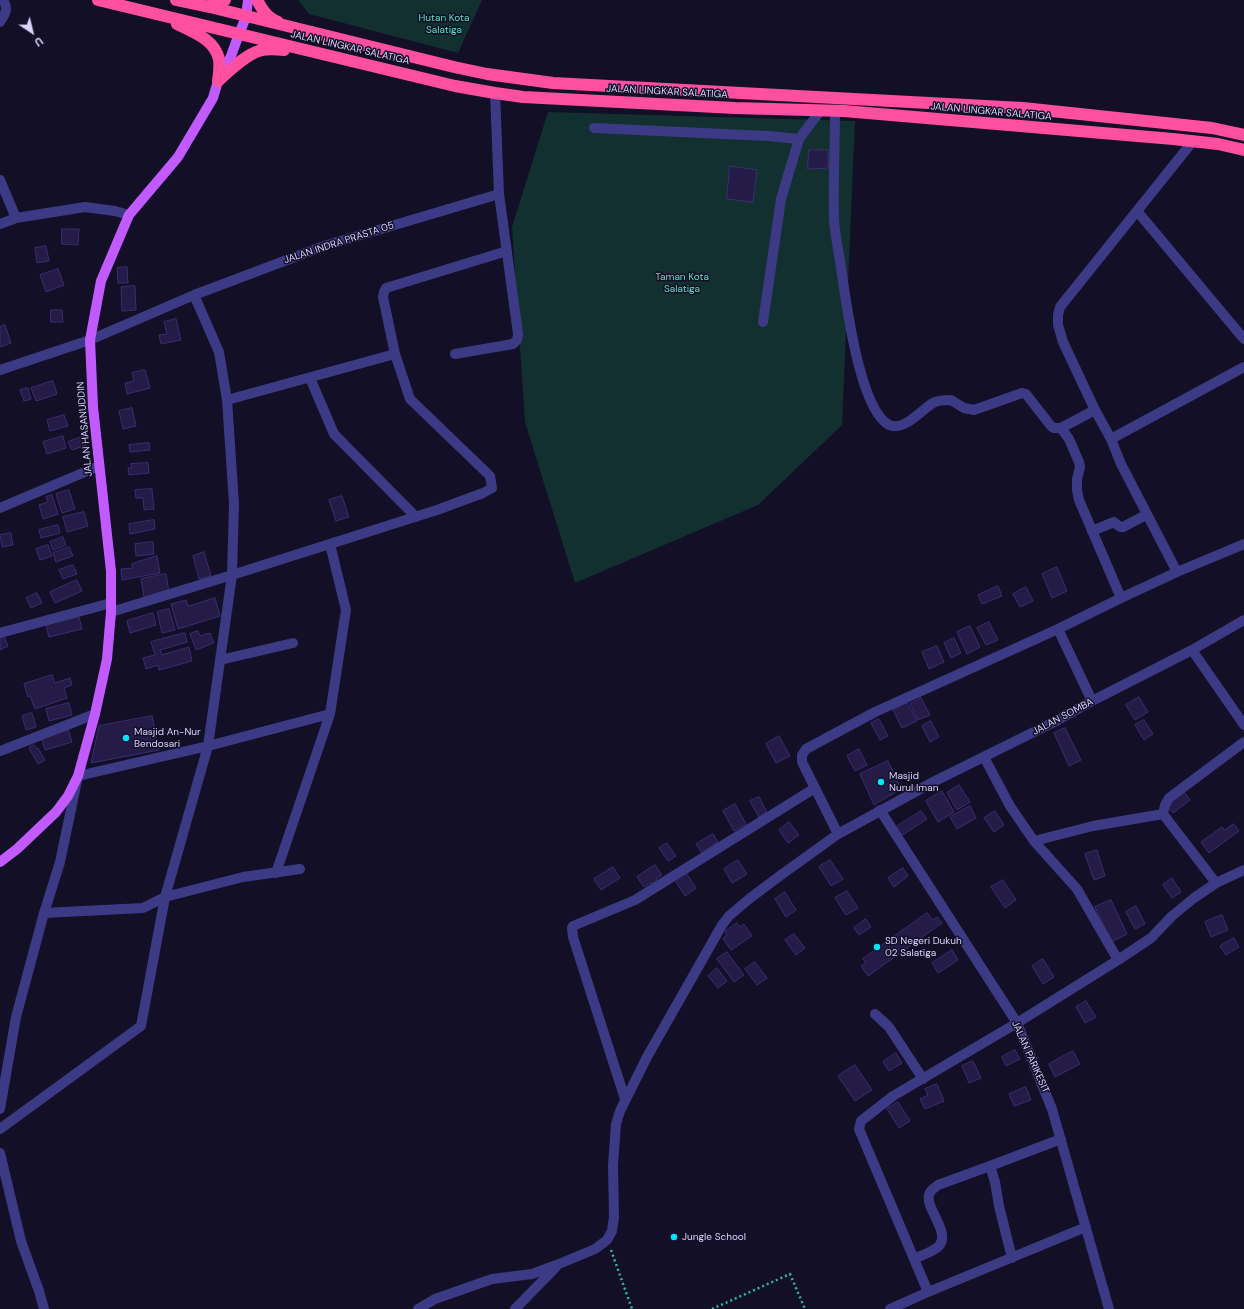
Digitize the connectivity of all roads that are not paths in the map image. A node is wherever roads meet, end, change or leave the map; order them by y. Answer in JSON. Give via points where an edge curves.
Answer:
{"nodes":[{"id":1,"x":3,"y":0,"type":"edge"},
{"id":2,"x":98,"y":0,"type":"edge"},
{"id":3,"x":176,"y":0,"type":"edge"},
{"id":4,"x":213,"y":0,"type":"edge"},
{"id":5,"x":225,"y":0,"type":"edge"},
{"id":6,"x":248,"y":0,"type":"edge"},
{"id":7,"x":257,"y":0,"type":"edge"},
{"id":8,"x":154,"y":14,"type":"junction"},
{"id":9,"x":246,"y":17,"type":"junction"},
{"id":10,"x":0,"y":22,"type":"edge"},
{"id":11,"x":305,"y":30,"type":"junction"},
{"id":12,"x":239,"y":34,"type":"junction"},
{"id":13,"x":311,"y":51,"type":"junction"},
{"id":14,"x":218,"y":81,"type":"junction"},
{"id":15,"x":495,"y":93,"type":"junction"},
{"id":16,"x":820,"y":97,"type":"junction"},
{"id":17,"x":821,"y":110,"type":"junction"},
{"id":18,"x":835,"y":111,"type":"junction"},
{"id":19,"x":594,"y":128,"type":"dead end"},
{"id":20,"x":1244,"y":135,"type":"edge"},
{"id":21,"x":799,"y":139,"type":"junction"},
{"id":22,"x":1193,"y":141,"type":"junction"},
{"id":23,"x":1244,"y":150,"type":"edge"},
{"id":24,"x":0,"y":180,"type":"edge"},
{"id":25,"x":499,"y":194,"type":"junction"},
{"id":26,"x":1137,"y":211,"type":"junction"},
{"id":27,"x":129,"y":215,"type":"junction"},
{"id":28,"x":16,"y":218,"type":"junction"},
{"id":29,"x":0,"y":224,"type":"edge"},
{"id":30,"x":507,"y":252,"type":"junction"},
{"id":31,"x":194,"y":295,"type":"junction"},
{"id":32,"x":763,"y":322,"type":"dead end"},
{"id":33,"x":1244,"y":339,"type":"edge"},
{"id":34,"x":90,"y":340,"type":"junction"},
{"id":35,"x":395,"y":354,"type":"junction"},
{"id":36,"x":455,"y":354,"type":"dead end"},
{"id":37,"x":1243,"y":368,"type":"edge"},
{"id":38,"x":0,"y":370,"type":"edge"},
{"id":39,"x":310,"y":378,"type":"junction"},
{"id":40,"x":227,"y":400,"type":"junction"},
{"id":41,"x":1095,"y":410,"type":"junction"},
{"id":42,"x":1061,"y":428,"type":"junction"},
{"id":43,"x":1112,"y":440,"type":"junction"},
{"id":44,"x":99,"y":466,"type":"junction"},
{"id":45,"x":0,"y":507,"type":"edge"},
{"id":46,"x":1146,"y":515,"type":"junction"},
{"id":47,"x":416,"y":517,"type":"junction"},
{"id":48,"x":1092,"y":531,"type":"junction"},
{"id":49,"x":330,"y":544,"type":"junction"},
{"id":50,"x":1244,"y":544,"type":"edge"},
{"id":51,"x":1176,"y":572,"type":"junction"},
{"id":52,"x":232,"y":575,"type":"junction"},
{"id":53,"x":1121,"y":598,"type":"junction"},
{"id":54,"x":111,"y":607,"type":"junction"},
{"id":55,"x":1244,"y":620,"type":"edge"},
{"id":56,"x":1058,"y":629,"type":"junction"},
{"id":57,"x":0,"y":633,"type":"edge"},
{"id":58,"x":293,"y":643,"type":"dead end"},
{"id":59,"x":1192,"y":650,"type":"junction"},
{"id":60,"x":220,"y":660,"type":"junction"},
{"id":61,"x":1092,"y":701,"type":"junction"},
{"id":62,"x":95,"y":714,"type":"junction"},
{"id":63,"x":330,"y":714,"type":"junction"},
{"id":64,"x":1244,"y":725,"type":"edge"},
{"id":65,"x":1244,"y":742,"type":"edge"},
{"id":66,"x":208,"y":746,"type":"junction"},
{"id":67,"x":0,"y":751,"type":"edge"},
{"id":68,"x":984,"y":757,"type":"junction"},
{"id":69,"x":78,"y":776,"type":"junction"},
{"id":70,"x":815,"y":788,"type":"junction"},
{"id":71,"x":880,"y":810,"type":"junction"},
{"id":72,"x":1163,"y":814,"type":"junction"},
{"id":73,"x":838,"y":834,"type":"junction"},
{"id":74,"x":1034,"y":841,"type":"junction"},
{"id":75,"x":0,"y":862,"type":"edge"},
{"id":76,"x":300,"y":870,"type":"dead end"},
{"id":77,"x":1244,"y":870,"type":"edge"},
{"id":78,"x":276,"y":873,"type":"junction"},
{"id":79,"x":1216,"y":883,"type":"junction"},
{"id":80,"x":165,"y":897,"type":"junction"},
{"id":81,"x":44,"y":913,"type":"junction"},
{"id":82,"x":1118,"y":960,"type":"junction"},
{"id":83,"x":875,"y":1014,"type":"dead end"},
{"id":84,"x":1016,"y":1023,"type":"junction"},
{"id":85,"x":923,"y":1078,"type":"junction"},
{"id":86,"x":625,"y":1099,"type":"junction"},
{"id":87,"x":0,"y":1109,"type":"edge"},
{"id":88,"x":0,"y":1129,"type":"edge"},
{"id":89,"x":1061,"y":1139,"type":"junction"},
{"id":90,"x":0,"y":1153,"type":"edge"},
{"id":91,"x":990,"y":1166,"type":"junction"},
{"id":92,"x":1086,"y":1227,"type":"junction"},
{"id":93,"x":1012,"y":1258,"type":"junction"},
{"id":94,"x":914,"y":1259,"type":"junction"},
{"id":95,"x":559,"y":1264,"type":"junction"},
{"id":96,"x":928,"y":1292,"type":"junction"},
{"id":97,"x":44,"y":1309,"type":"edge"},
{"id":98,"x":418,"y":1309,"type":"edge"},
{"id":99,"x":515,"y":1309,"type":"edge"},
{"id":100,"x":890,"y":1309,"type":"edge"},
{"id":101,"x":1109,"y":1309,"type":"edge"}],
"edges":[{"from":1,"to":10,"type":"street","via":[[7,10]]},
{"from":2,"to":8,"type":"highway","name":"JALAN LINGKAR SALATIGA"},
{"from":3,"to":9,"type":"highway","name":"JALAN LINGKAR SALATIGA"},
{"from":4,"to":5,"type":"highway"},
{"from":6,"to":9,"type":"main road","name":"JALAN HASANUDDIN"},
{"from":7,"to":11,"type":"highway","via":[[275,21]]},
{"from":8,"to":12,"type":"highway","name":"JALAN LINGKAR SALATIGA"},
{"from":8,"to":14,"type":"highway","via":[[198,34],[215,49],[219,59]]},
{"from":9,"to":11,"type":"highway","name":"JALAN LINGKAR SALATIGA"},
{"from":9,"to":12,"type":"main road","name":"JALAN HASANUDDIN"},
{"from":11,"to":16,"type":"highway","name":"JALAN LINGKAR SALATIGA","via":[[454,67],[553,83]]},
{"from":12,"to":13,"type":"highway","name":"JALAN LINGKAR SALATIGA"},
{"from":12,"to":14,"type":"main road","name":"JALAN HASANUDDIN"},
{"from":13,"to":14,"type":"highway","via":[[271,49],[256,52]]},
{"from":13,"to":15,"type":"highway","name":"JALAN LINGKAR SALATIGA","via":[[455,86]]},
{"from":14,"to":27,"type":"main road","name":"JALAN HASANUDDIN","via":[[213,98],[178,157]]},
{"from":15,"to":17,"type":"highway","name":"JALAN LINGKAR SALATIGA","via":[[523,97]]},
{"from":15,"to":25,"type":"street"},
{"from":16,"to":17,"type":"highway"},
{"from":16,"to":20,"type":"highway","name":"JALAN LINGKAR SALATIGA","via":[[1023,108],[1212,128]]},
{"from":17,"to":18,"type":"highway","name":"JALAN LINGKAR SALATIGA"},
{"from":17,"to":21,"type":"street"},
{"from":18,"to":22,"type":"highway","name":"JALAN LINGKAR SALATIGA"},
{"from":18,"to":42,"type":"street","via":[[834,221],[857,360],[866,388],[881,417],[889,425],[900,426],[935,402],[951,400],[964,408],[974,410],[1022,393],[1026,394],[1051,426]]},
{"from":19,"to":21,"type":"street"},
{"from":21,"to":32,"type":"street","via":[[781,199]]},
{"from":22,"to":23,"type":"highway","name":"JALAN LINGKAR SALATIGA"},
{"from":22,"to":26,"type":"street"},
{"from":24,"to":28,"type":"street"},
{"from":25,"to":30,"type":"street"},
{"from":25,"to":31,"type":"street","name":"JALAN INDRA PRASTA 05","via":[[324,246]]},
{"from":26,"to":33,"type":"street"},
{"from":26,"to":41,"type":"street","via":[[1060,307],[1058,315],[1063,342]]},
{"from":27,"to":28,"type":"street","via":[[85,207]]},
{"from":27,"to":34,"type":"main road","name":"JALAN HASANUDDIN","via":[[101,281]]},
{"from":28,"to":29,"type":"street"},
{"from":30,"to":35,"type":"street","via":[[386,288],[383,297]]},
{"from":30,"to":36,"type":"street","via":[[517,340],[513,344]]},
{"from":31,"to":34,"type":"street","name":"JALAN INDRA PRASTA 05"},
{"from":31,"to":40,"type":"street","via":[[219,352]]},
{"from":34,"to":38,"type":"street","name":"JALAN INDRA PRASTA 05"},
{"from":34,"to":44,"type":"main road","name":"JALAN HASANUDDIN"},
{"from":35,"to":39,"type":"street"},
{"from":35,"to":47,"type":"street","via":[[410,399],[490,476],[492,488]]},
{"from":37,"to":43,"type":"street"},
{"from":39,"to":40,"type":"street"},
{"from":39,"to":47,"type":"street","via":[[334,434]]},
{"from":40,"to":52,"type":"street","via":[[234,504]]},
{"from":41,"to":42,"type":"street"},
{"from":41,"to":43,"type":"street"},
{"from":42,"to":48,"type":"street","via":[[1079,462],[1077,490]]},
{"from":43,"to":46,"type":"street"},
{"from":44,"to":45,"type":"street"},
{"from":44,"to":54,"type":"main road","name":"JALAN HASANUDDIN","via":[[111,571]]},
{"from":46,"to":48,"type":"street","via":[[1123,527],[1114,522]]},
{"from":46,"to":51,"type":"street"},
{"from":47,"to":49,"type":"street"},
{"from":48,"to":53,"type":"street"},
{"from":49,"to":52,"type":"street"},
{"from":49,"to":63,"type":"street","via":[[346,610]]},
{"from":50,"to":51,"type":"street"},
{"from":51,"to":53,"type":"street"},
{"from":52,"to":54,"type":"street"},
{"from":52,"to":60,"type":"street"},
{"from":53,"to":56,"type":"street"},
{"from":54,"to":57,"type":"street"},
{"from":54,"to":62,"type":"main road","name":"JALAN HASANUDDIN","via":[[107,659]]},
{"from":55,"to":59,"type":"street","name":"JALAN SOMBA"},
{"from":56,"to":61,"type":"street"},
{"from":56,"to":70,"type":"street","via":[[875,712],[806,749],[802,755],[802,762]]},
{"from":58,"to":60,"type":"street"},
{"from":59,"to":61,"type":"street","name":"JALAN SOMBA"},
{"from":59,"to":64,"type":"street"},
{"from":60,"to":66,"type":"street"},
{"from":61,"to":68,"type":"street","name":"JALAN SOMBA"},
{"from":62,"to":67,"type":"street"},
{"from":62,"to":69,"type":"main road","name":"JALAN HASANUDDIN"},
{"from":63,"to":66,"type":"street"},
{"from":63,"to":78,"type":"street"},
{"from":65,"to":72,"type":"street","via":[[1169,798]]},
{"from":66,"to":69,"type":"street"},
{"from":66,"to":80,"type":"street"},
{"from":68,"to":71,"type":"street","name":"JALAN SOMBA"},
{"from":68,"to":74,"type":"street","via":[[1010,806]]},
{"from":69,"to":75,"type":"main road","name":"JALAN HASANUDDIN","via":[[56,812]]},
{"from":69,"to":81,"type":"street","via":[[60,862]]},
{"from":70,"to":73,"type":"street"},
{"from":70,"to":86,"type":"street","via":[[635,900],[573,926],[571,930],[575,944]]},
{"from":71,"to":73,"type":"street","name":"JALAN SOMBA"},
{"from":71,"to":84,"type":"street","name":"JALAN PARIKESIT"},
{"from":72,"to":74,"type":"street","via":[[1093,826]]},
{"from":72,"to":79,"type":"street"},
{"from":73,"to":86,"type":"street","name":"JALAN SOMBA","via":[[781,874],[726,920]]},
{"from":74,"to":82,"type":"street","via":[[1077,890]]},
{"from":76,"to":78,"type":"street"},
{"from":77,"to":79,"type":"street"},
{"from":78,"to":80,"type":"street","via":[[243,877]]},
{"from":79,"to":82,"type":"street","via":[[1184,906],[1151,938]]},
{"from":80,"to":81,"type":"street","via":[[143,908]]},
{"from":80,"to":88,"type":"street","via":[[141,1026]]},
{"from":81,"to":87,"type":"street","via":[[16,1017]]},
{"from":82,"to":84,"type":"street"},
{"from":83,"to":85,"type":"street","via":[[888,1027]]},
{"from":84,"to":85,"type":"street"},
{"from":84,"to":89,"type":"street","name":"JALAN PARIKESIT","via":[[1052,1109]]},
{"from":85,"to":94,"type":"street","via":[[893,1096],[861,1121],[859,1130]]},
{"from":86,"to":95,"type":"street","name":"JALAN SOMBA","via":[[616,1124],[612,1231],[607,1240],[595,1249]]},
{"from":89,"to":91,"type":"street"},
{"from":89,"to":92,"type":"street","name":"JALAN PARIKESIT"},
{"from":90,"to":97,"type":"street","via":[[21,1241]]},
{"from":91,"to":93,"type":"street"},
{"from":91,"to":94,"type":"street","via":[[938,1185],[932,1190],[929,1201],[942,1238],[940,1245]]},
{"from":92,"to":93,"type":"street"},
{"from":92,"to":101,"type":"street","name":"JALAN PARIKESIT"},
{"from":93,"to":96,"type":"street"},
{"from":94,"to":96,"type":"street"},
{"from":95,"to":98,"type":"street","via":[[527,1275],[492,1279],[435,1299]]},
{"from":95,"to":99,"type":"street"},
{"from":96,"to":100,"type":"street"}]}
